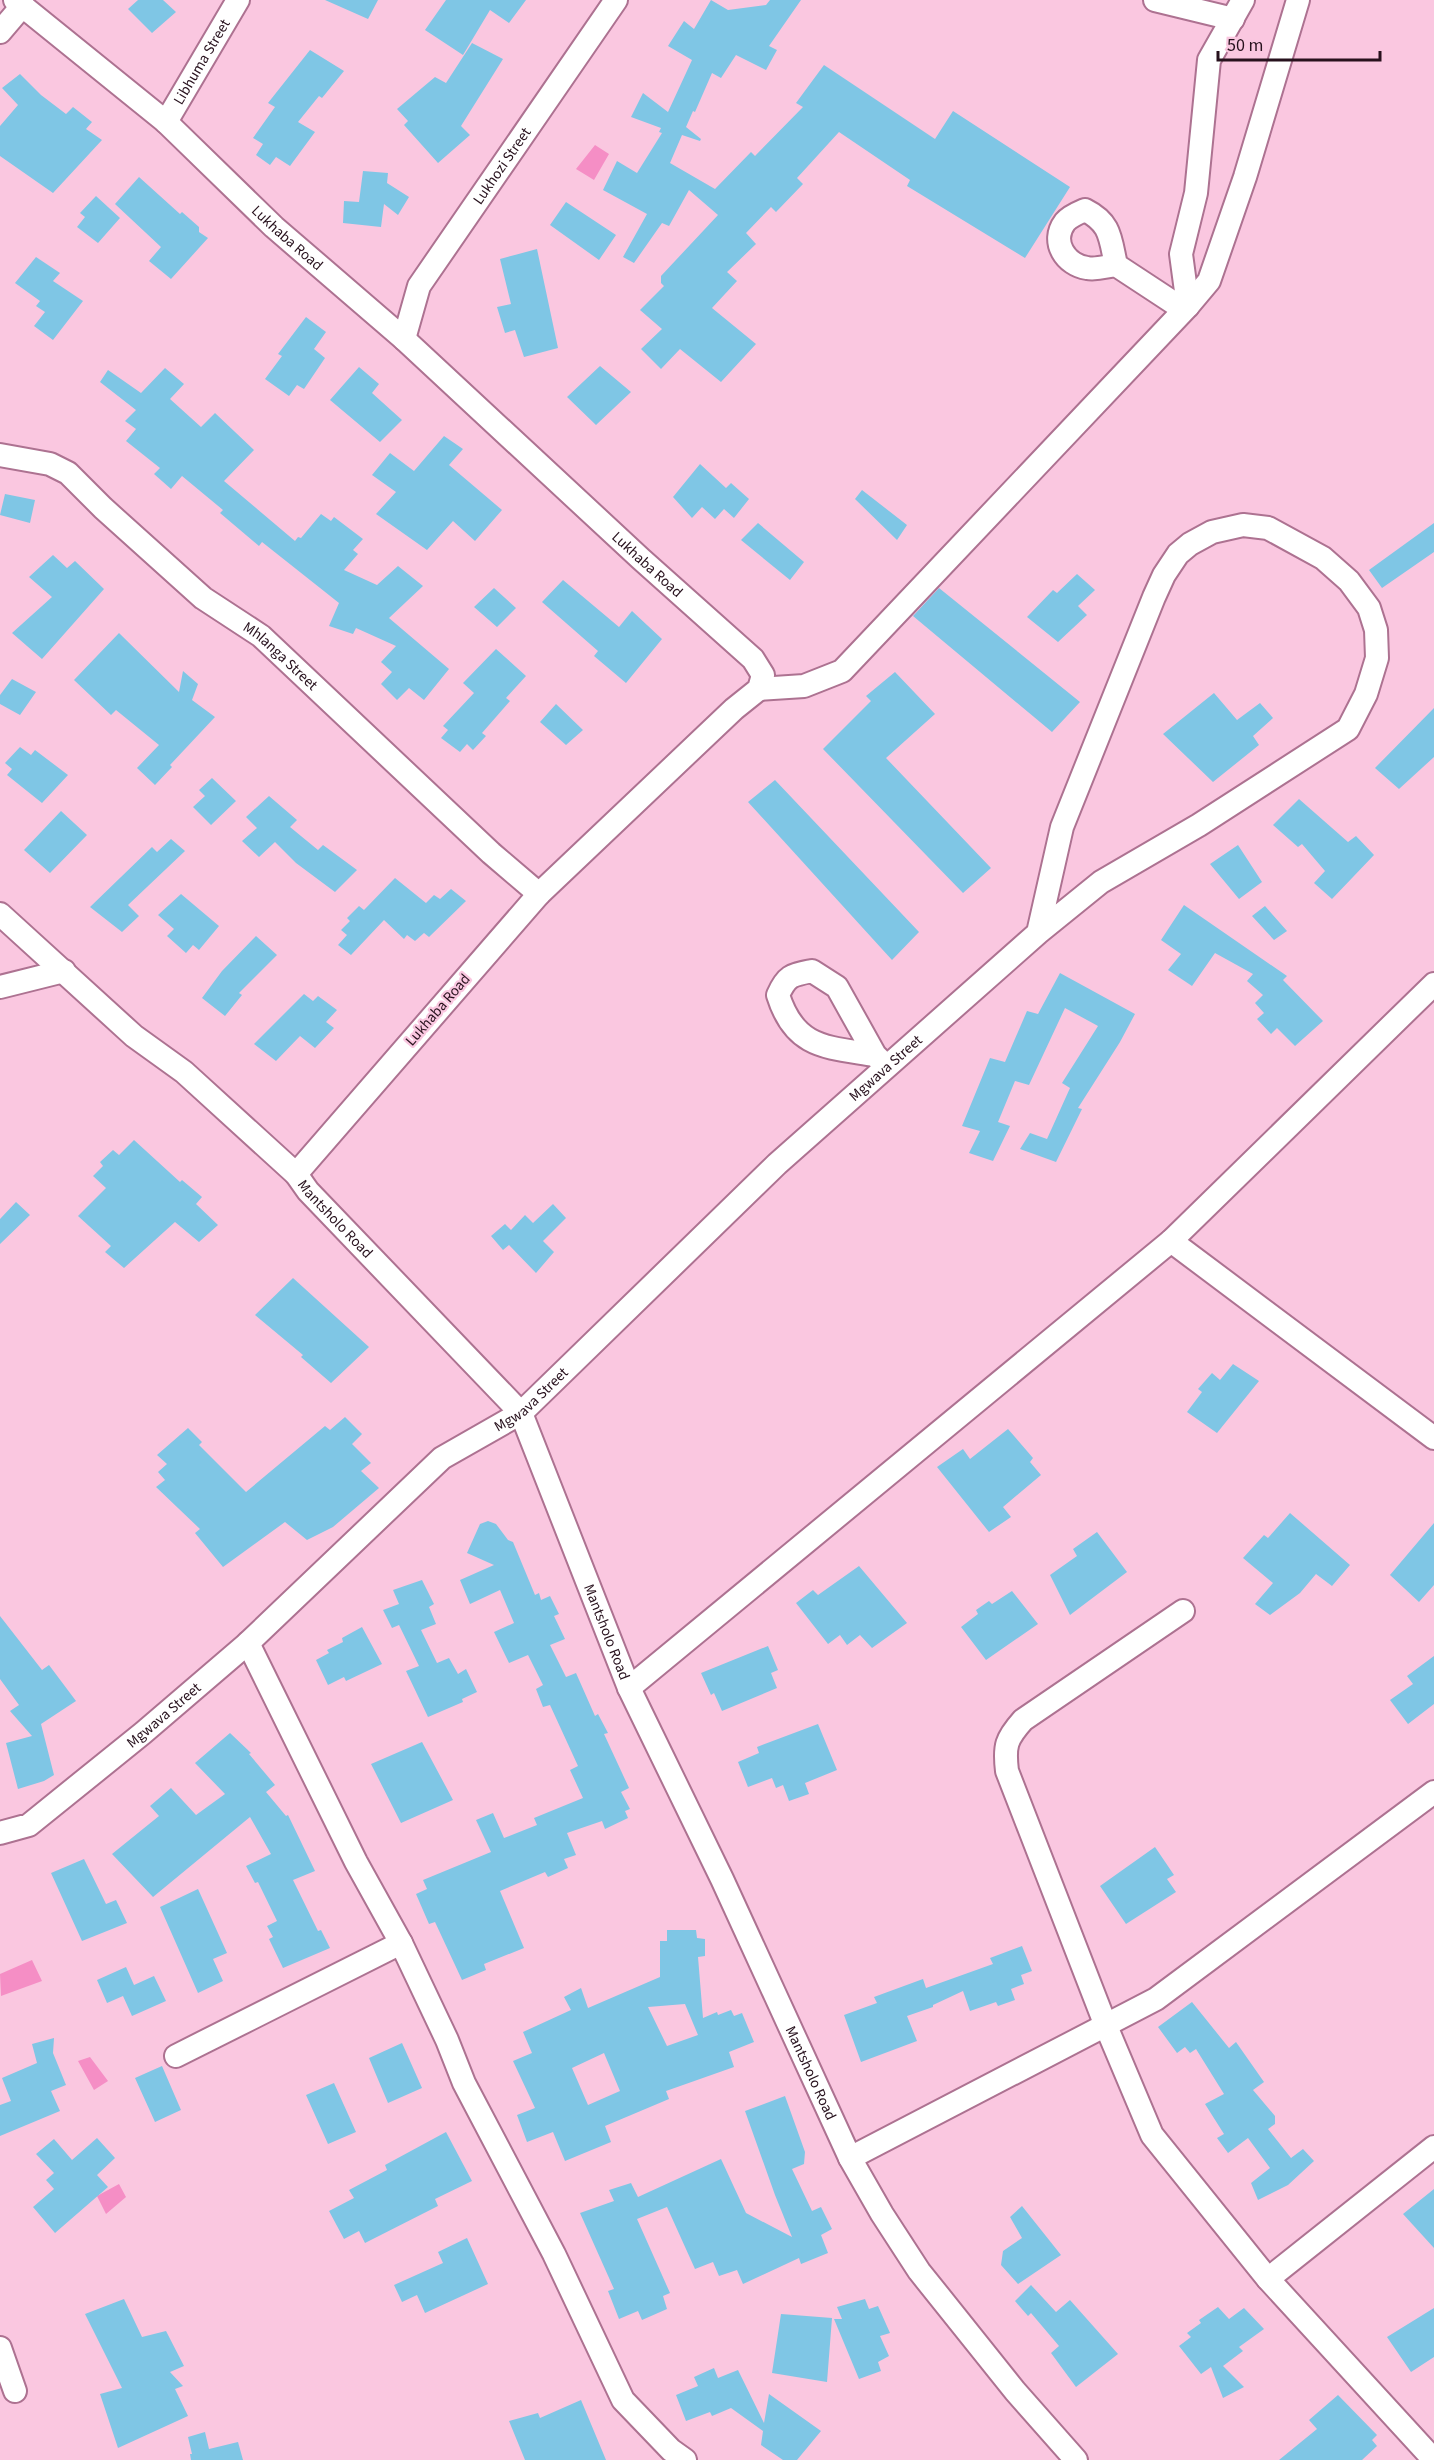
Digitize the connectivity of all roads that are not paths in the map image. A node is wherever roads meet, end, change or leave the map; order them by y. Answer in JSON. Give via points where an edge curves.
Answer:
{"nodes":[{"id":1,"x":238,"y":0,"type":"edge"},
{"id":2,"x":616,"y":0,"type":"edge"},
{"id":3,"x":1155,"y":0,"type":"edge"},
{"id":4,"x":1298,"y":0,"type":"edge"},
{"id":5,"x":19,"y":3,"type":"edge"},
{"id":6,"x":1238,"y":9,"type":"edge"},
{"id":7,"x":0,"y":32,"type":"edge"},
{"id":8,"x":166,"y":122,"type":"junction"},
{"id":9,"x":1116,"y":264,"type":"dead end"},
{"id":10,"x":1185,"y":308,"type":"junction"},
{"id":11,"x":404,"y":339,"type":"junction"},
{"id":12,"x":0,"y":455,"type":"edge"},
{"id":13,"x":759,"y":689,"type":"junction"},
{"id":14,"x":539,"y":894,"type":"junction"},
{"id":15,"x":0,"y":914,"type":"edge"},
{"id":16,"x":1038,"y":933,"type":"junction"},
{"id":17,"x":64,"y":971,"type":"junction"},
{"id":18,"x":1434,"y":984,"type":"edge"},
{"id":19,"x":1,"y":989,"type":"edge"},
{"id":20,"x":296,"y":1174,"type":"junction"},
{"id":21,"x":1171,"y":1241,"type":"junction"},
{"id":22,"x":521,"y":1413,"type":"junction"},
{"id":23,"x":1431,"y":1430,"type":"edge"},
{"id":24,"x":1183,"y":1611,"type":"dead end"},
{"id":25,"x":248,"y":1643,"type":"junction"},
{"id":26,"x":628,"y":1688,"type":"junction"},
{"id":27,"x":1434,"y":1792,"type":"edge"},
{"id":28,"x":0,"y":1833,"type":"edge"},
{"id":29,"x":401,"y":1943,"type":"junction"},
{"id":30,"x":1106,"y":2026,"type":"junction"},
{"id":31,"x":176,"y":2056,"type":"dead end"},
{"id":32,"x":1434,"y":2147,"type":"edge"},
{"id":33,"x":850,"y":2158,"type":"junction"},
{"id":34,"x":1268,"y":2279,"type":"junction"},
{"id":35,"x":0,"y":2348,"type":"edge"},
{"id":36,"x":15,"y":2391,"type":"dead end"},
{"id":37,"x":685,"y":2460,"type":"edge"},
{"id":38,"x":1076,"y":2460,"type":"edge"},
{"id":39,"x":1434,"y":2460,"type":"edge"}],
"edges":[{"from":1,"to":8,"type":"street","name":"Libhuma Street"},
{"from":2,"to":11,"type":"street","name":"Lukhozi Street","via":[[420,286]]},
{"from":3,"to":6,"type":"street"},
{"from":4,"to":10,"type":"street","via":[[1209,281]]},
{"from":5,"to":7,"type":"street"},
{"from":5,"to":8,"type":"street","name":"Lukhaba Road"},
{"from":6,"to":10,"type":"street","via":[[1209,60],[1196,193],[1181,254]]},
{"from":8,"to":11,"type":"street","name":"Lukhaba Road","via":[[274,228]]},
{"from":9,"to":10,"type":"street"},
{"from":10,"to":13,"type":"street","via":[[842,670],[804,687]]},
{"from":11,"to":13,"type":"street","name":"Lukhaba Road","via":[[753,659],[763,675]]},
{"from":12,"to":14,"type":"street","name":"Mhlanga Street","via":[[50,464],[68,473],[203,598],[261,636]]},
{"from":13,"to":14,"type":"street","name":"Lukhaba Road"},
{"from":14,"to":20,"type":"street","name":"Lukhaba Road"},
{"from":15,"to":17,"type":"street","name":"Mantsholo Road"},
{"from":16,"to":16,"type":"street","name":"Mgwava Street","via":[[1062,827],[1154,597],[1178,554],[1212,532],[1243,525],[1268,528],[1323,558],[1350,581],[1369,608],[1376,630],[1377,658],[1366,694],[1348,729],[1199,825],[1101,882]]},
{"from":16,"to":22,"type":"street","name":"Mgwava Street","via":[[880,1060]]},
{"from":17,"to":19,"type":"street"},
{"from":17,"to":20,"type":"street","name":"Mantsholo Road","via":[[134,1036],[184,1072]]},
{"from":18,"to":21,"type":"street"},
{"from":20,"to":22,"type":"street","name":"Mantsholo Road"},
{"from":21,"to":23,"type":"street"},
{"from":21,"to":26,"type":"street"},
{"from":22,"to":25,"type":"street","name":"Mgwava Street","via":[[442,1458]]},
{"from":22,"to":26,"type":"street","name":"Mantsholo Road"},
{"from":24,"to":30,"type":"street","via":[[1023,1720],[1011,1733],[1005,1748],[1007,1772]]},
{"from":25,"to":28,"type":"street","name":"Mgwava Street","via":[[29,1825]]},
{"from":25,"to":29,"type":"street","via":[[356,1862]]},
{"from":26,"to":33,"type":"street","name":"Mantsholo Road"},
{"from":27,"to":30,"type":"street","via":[[1156,1999]]},
{"from":29,"to":31,"type":"street"},
{"from":29,"to":37,"type":"street","via":[[464,2083],[554,2254],[623,2400]]},
{"from":30,"to":33,"type":"street"},
{"from":30,"to":34,"type":"street","via":[[1152,2135]]},
{"from":32,"to":34,"type":"street"},
{"from":33,"to":38,"type":"street","name":"Mantsholo Road","via":[[919,2271]]},
{"from":34,"to":39,"type":"street"},
{"from":35,"to":36,"type":"street"}]}
